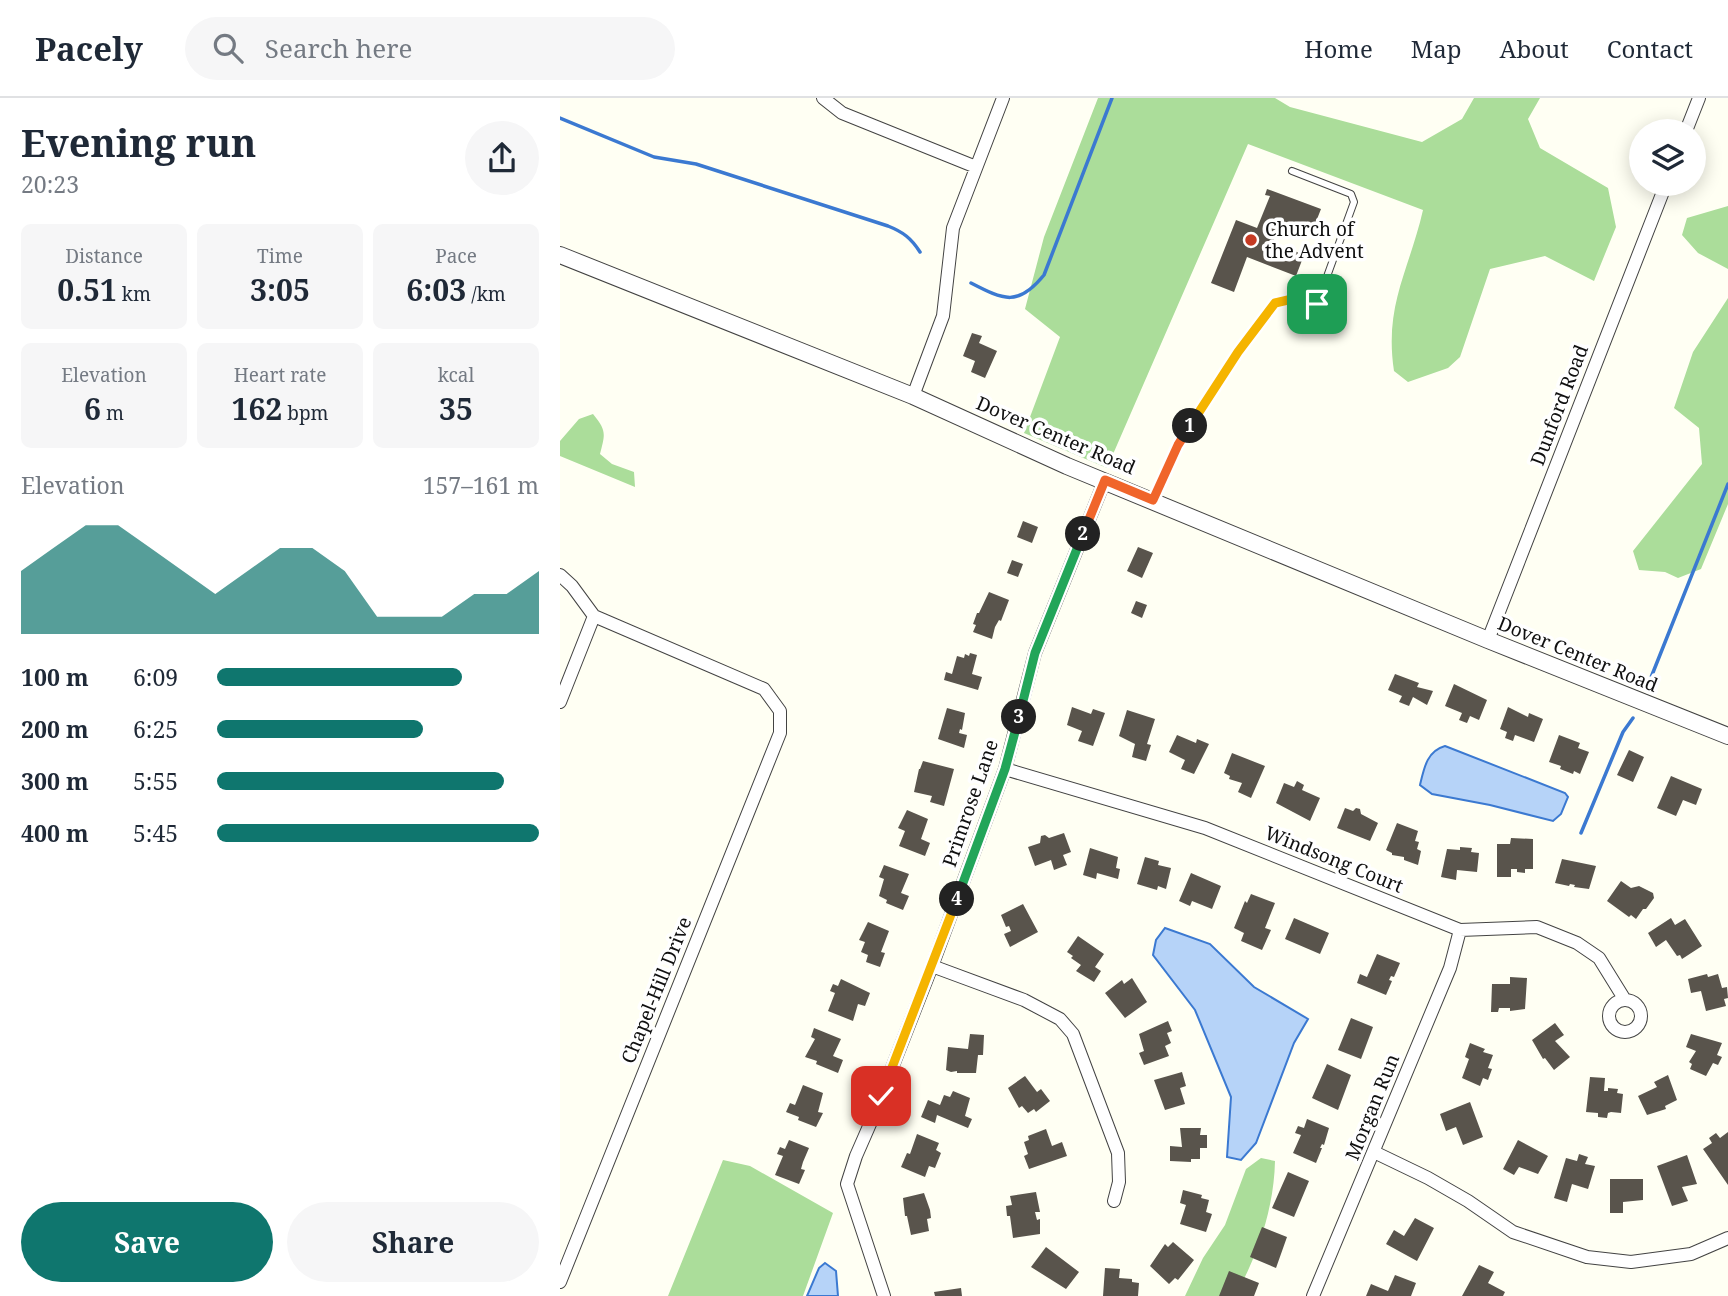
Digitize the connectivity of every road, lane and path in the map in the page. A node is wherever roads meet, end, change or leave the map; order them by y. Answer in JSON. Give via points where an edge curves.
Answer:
{"nodes":[{"id":1,"x":823,"y":98,"type":"edge"},
{"id":2,"x":1003,"y":98,"type":"edge"},
{"id":3,"x":1699,"y":98,"type":"edge"},
{"id":4,"x":1691,"y":119,"type":"edge"},
{"id":5,"x":976,"y":167,"type":"junction"},
{"id":6,"x":1292,"y":171,"type":"dead end"},
{"id":7,"x":1661,"y":196,"type":"edge"},
{"id":8,"x":560,"y":255,"type":"edge"},
{"id":9,"x":913,"y":396,"type":"junction"},
{"id":10,"x":1105,"y":480,"type":"junction"},
{"id":11,"x":1153,"y":500,"type":"junction"},
{"id":12,"x":560,"y":575,"type":"edge"},
{"id":13,"x":594,"y":616,"type":"junction"},
{"id":14,"x":1488,"y":640,"type":"junction"},
{"id":15,"x":560,"y":702,"type":"edge"},
{"id":16,"x":1728,"y":736,"type":"edge"},
{"id":17,"x":1005,"y":769,"type":"junction"},
{"id":18,"x":1460,"y":930,"type":"junction"},
{"id":19,"x":932,"y":966,"type":"junction"},
{"id":20,"x":1625,"y":1000,"type":"dead end"},
{"id":21,"x":1374,"y":1152,"type":"junction"},
{"id":22,"x":1114,"y":1201,"type":"dead end"},
{"id":23,"x":1728,"y":1238,"type":"edge"},
{"id":24,"x":560,"y":1282,"type":"edge"},
{"id":25,"x":884,"y":1296,"type":"edge"},
{"id":26,"x":1313,"y":1296,"type":"edge"}],
"edges":[{"from":1,"to":5,"type":"street","via":[[842,113]]},
{"from":2,"to":5,"type":"street"},
{"from":3,"to":4,"type":"street"},
{"from":5,"to":9,"type":"street","via":[[953,228],[943,316]]},
{"from":6,"to":11,"type":"lane","via":[[1351,194],[1354,202],[1317,304],[1275,303],[1178,445]]},
{"from":7,"to":14,"type":"street","name":"Dunford Road"},
{"from":8,"to":9,"type":"street","name":"Dover Center Road"},
{"from":9,"to":10,"type":"street","name":"Dover Center Road"},
{"from":10,"to":11,"type":"street","name":"Dover Center Road"},
{"from":10,"to":17,"type":"street","name":"Primrose Lane","via":[[1035,653]]},
{"from":11,"to":14,"type":"street","name":"Dover Center Road"},
{"from":12,"to":13,"type":"street"},
{"from":13,"to":15,"type":"street"},
{"from":13,"to":24,"type":"street","name":"Chapel-Hill Drive","via":[[764,690],[780,711],[780,733]]},
{"from":14,"to":16,"type":"street","name":"Dover Center Road"},
{"from":17,"to":18,"type":"street","name":"Windsong Court","via":[[1205,828]]},
{"from":17,"to":19,"type":"street","name":"Primrose Lane"},
{"from":18,"to":20,"type":"street","name":"Windsong Court","via":[[1536,928],[1577,943],[1599,958]]},
{"from":18,"to":21,"type":"street","name":"Morgan Run","via":[[1450,968]]},
{"from":19,"to":22,"type":"street","via":[[1024,1000],[1060,1019],[1073,1034],[1118,1153]]},
{"from":19,"to":25,"type":"street","name":"Primrose Lane","via":[[847,1184]]},
{"from":21,"to":23,"type":"street","via":[[1468,1201],[1513,1232],[1587,1257],[1631,1262],[1691,1254]]},
{"from":21,"to":26,"type":"street","name":"Morgan Run"}]}
